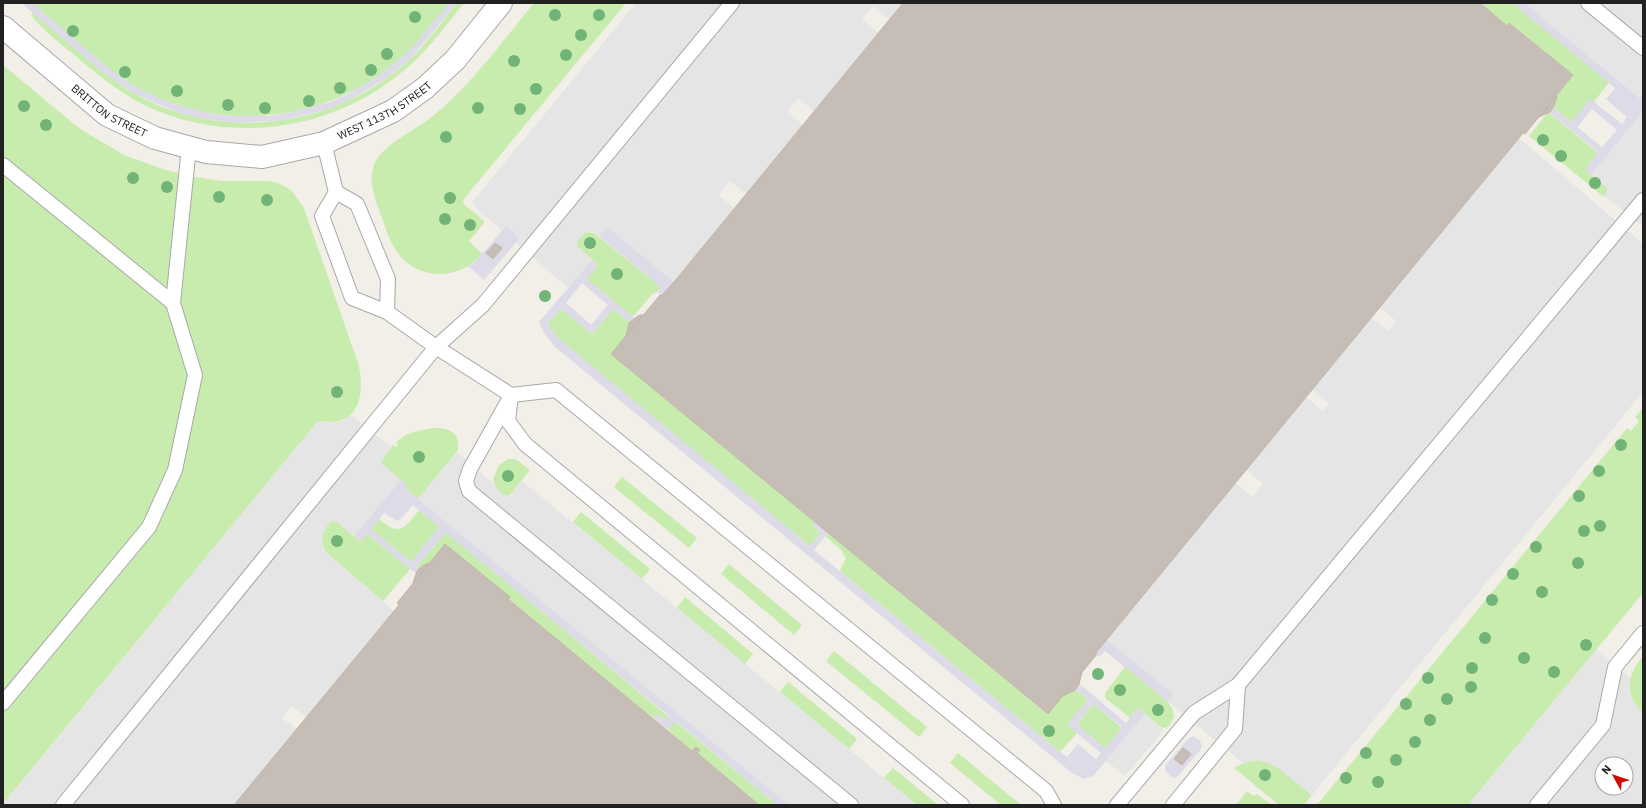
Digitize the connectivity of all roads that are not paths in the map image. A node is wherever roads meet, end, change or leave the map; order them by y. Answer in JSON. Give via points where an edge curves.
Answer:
{"nodes":[{"id":1,"x":501,"y":3,"type":"edge"},
{"id":2,"x":732,"y":3,"type":"edge"},
{"id":3,"x":1588,"y":3,"type":"edge"},
{"id":4,"x":3,"y":27,"type":"edge"},
{"id":5,"x":1643,"y":48,"type":"edge"},
{"id":6,"x":324,"y":143,"type":"junction"},
{"id":7,"x":189,"y":147,"type":"junction"},
{"id":8,"x":234,"y":155,"type":"joint"},
{"id":9,"x":3,"y":165,"type":"edge"},
{"id":10,"x":336,"y":192,"type":"junction"},
{"id":11,"x":1643,"y":200,"type":"edge"},
{"id":12,"x":173,"y":303,"type":"junction"},
{"id":13,"x":387,"y":312,"type":"junction"},
{"id":14,"x":436,"y":347,"type":"junction"},
{"id":15,"x":511,"y":395,"type":"junction"},
{"id":16,"x":1643,"y":633,"type":"edge"},
{"id":17,"x":1238,"y":685,"type":"junction"},
{"id":18,"x":3,"y":703,"type":"edge"},
{"id":19,"x":63,"y":805,"type":"edge"},
{"id":20,"x":851,"y":805,"type":"edge"},
{"id":21,"x":962,"y":805,"type":"edge"},
{"id":22,"x":1054,"y":805,"type":"edge"},
{"id":23,"x":1117,"y":805,"type":"edge"},
{"id":24,"x":1173,"y":805,"type":"edge"},
{"id":25,"x":1537,"y":805,"type":"edge"}],
"edges":[{"from":1,"to":6,"type":"street","name":"WEST 113TH STREET","via":[[455,60],[425,88],[394,111]]},
{"from":2,"to":14,"type":"lane","via":[[483,305]]},
{"from":3,"to":5,"type":"lane"},
{"from":4,"to":7,"type":"street","name":"BRITTON STREET","via":[[107,115],[155,138]]},
{"from":6,"to":8,"type":"street","name":"WEST 113TH STREET","via":[[262,157]]},
{"from":6,"to":10,"type":"lane"},
{"from":7,"to":8,"type":"street","name":"BRITTON STREET"},
{"from":7,"to":12,"type":"lane"},
{"from":9,"to":12,"type":"lane"},
{"from":10,"to":13,"type":"lane","via":[[357,204],[388,279]]},
{"from":10,"to":13,"type":"lane","via":[[322,216],[352,298]]},
{"from":11,"to":17,"type":"lane"},
{"from":12,"to":18,"type":"lane","via":[[195,375],[176,470],[149,527]]},
{"from":13,"to":14,"type":"lane"},
{"from":14,"to":15,"type":"lane"},
{"from":14,"to":19,"type":"lane"},
{"from":15,"to":20,"type":"lane","via":[[470,469],[466,481],[468,491]]},
{"from":15,"to":21,"type":"lane","via":[[508,421],[525,444]]},
{"from":15,"to":22,"type":"lane","via":[[556,390],[1046,792]]},
{"from":16,"to":25,"type":"lane","via":[[1615,667],[1603,725]]},
{"from":17,"to":23,"type":"lane","via":[[1194,713]]},
{"from":17,"to":24,"type":"lane","via":[[1235,729]]}]}
